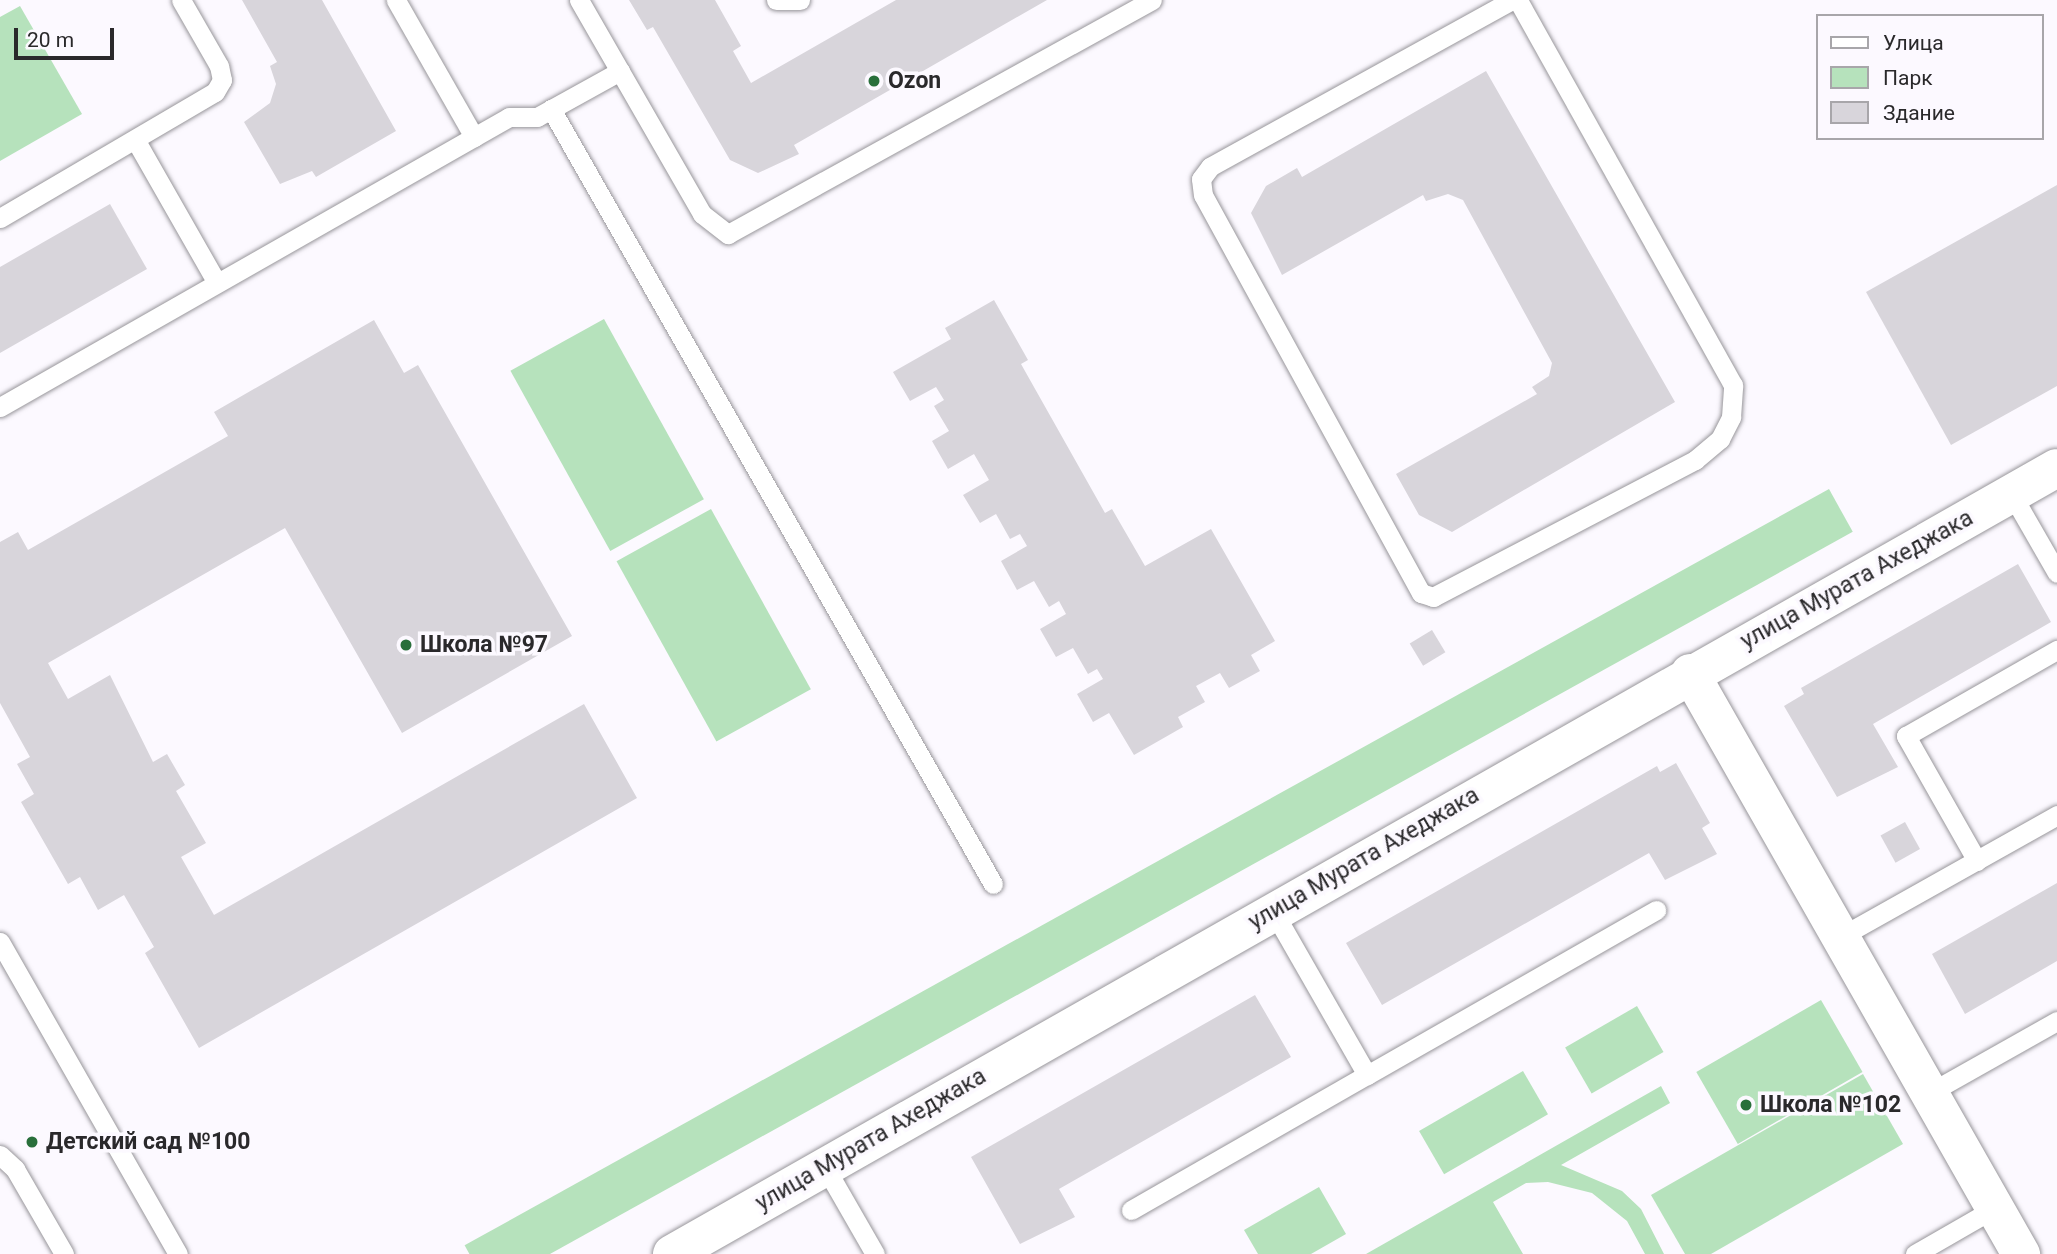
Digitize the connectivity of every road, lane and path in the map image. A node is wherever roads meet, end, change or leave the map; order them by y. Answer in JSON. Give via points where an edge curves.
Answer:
{"nodes":[{"id":1,"x":181,"y":0,"type":"edge"},
{"id":2,"x":396,"y":0,"type":"edge"},
{"id":3,"x":579,"y":0,"type":"edge"},
{"id":4,"x":776,"y":0,"type":"edge"},
{"id":5,"x":800,"y":0,"type":"edge"},
{"id":6,"x":1152,"y":0,"type":"edge"},
{"id":7,"x":1512,"y":0,"type":"edge"},
{"id":8,"x":1518,"y":0,"type":"edge"},
{"id":9,"x":620,"y":71,"type":"junction"},
{"id":10,"x":551,"y":109,"type":"junction"},
{"id":11,"x":474,"y":137,"type":"junction"},
{"id":12,"x":136,"y":141,"type":"junction"},
{"id":13,"x":0,"y":218,"type":"edge"},
{"id":14,"x":217,"y":283,"type":"junction"},
{"id":15,"x":0,"y":407,"type":"edge"},
{"id":16,"x":2057,"y":468,"type":"edge"},
{"id":17,"x":2011,"y":494,"type":"junction"},
{"id":18,"x":2057,"y":573,"type":"edge"},
{"id":19,"x":2057,"y":650,"type":"edge"},
{"id":20,"x":1690,"y":673,"type":"junction"},
{"id":21,"x":2057,"y":815,"type":"edge"},
{"id":22,"x":1977,"y":861,"type":"junction"},
{"id":23,"x":993,"y":884,"type":"dead end"},
{"id":24,"x":1656,"y":910,"type":"dead end"},
{"id":25,"x":1273,"y":911,"type":"junction"},
{"id":26,"x":1840,"y":937,"type":"junction"},
{"id":27,"x":0,"y":942,"type":"edge"},
{"id":28,"x":2057,"y":1021,"type":"edge"},
{"id":29,"x":1367,"y":1075,"type":"junction"},
{"id":30,"x":1929,"y":1093,"type":"junction"},
{"id":31,"x":0,"y":1155,"type":"edge"},
{"id":32,"x":825,"y":1167,"type":"junction"},
{"id":33,"x":1995,"y":1208,"type":"junction"},
{"id":34,"x":1131,"y":1210,"type":"dead end"},
{"id":35,"x":64,"y":1254,"type":"edge"},
{"id":36,"x":178,"y":1254,"type":"edge"},
{"id":37,"x":672,"y":1254,"type":"edge"},
{"id":38,"x":875,"y":1254,"type":"edge"},
{"id":39,"x":1915,"y":1254,"type":"edge"},
{"id":40,"x":2021,"y":1254,"type":"edge"}],
"edges":[{"from":1,"to":12,"type":"lane","via":[[222,80],[206,101]]},
{"from":2,"to":11,"type":"lane"},
{"from":3,"to":9,"type":"lane"},
{"from":4,"to":5,"type":"lane"},
{"from":6,"to":9,"type":"lane","via":[[728,234],[702,214]]},
{"from":7,"to":8,"type":"lane","via":[[1210,167],[1201,179],[1202,195],[1421,593],[1433,597],[1695,460],[1720,439],[1731,417],[1733,385]]},
{"from":9,"to":10,"type":"lane"},
{"from":10,"to":11,"type":"lane","via":[[537,117],[509,117]]},
{"from":10,"to":23,"type":"lane"},
{"from":11,"to":14,"type":"lane"},
{"from":12,"to":13,"type":"lane"},
{"from":12,"to":14,"type":"lane"},
{"from":14,"to":15,"type":"lane"},
{"from":16,"to":17,"type":"street","name":"улица Мурата Ахеджака"},
{"from":17,"to":18,"type":"lane"},
{"from":17,"to":20,"type":"street","name":"улица Мурата Ахеджака"},
{"from":19,"to":22,"type":"lane","via":[[1906,736]]},
{"from":20,"to":25,"type":"street","name":"улица Мурата Ахеджака"},
{"from":20,"to":26,"type":"street"},
{"from":21,"to":22,"type":"lane"},
{"from":22,"to":26,"type":"lane"},
{"from":24,"to":29,"type":"lane"},
{"from":25,"to":29,"type":"lane"},
{"from":25,"to":32,"type":"street","name":"улица Мурата Ахеджака"},
{"from":26,"to":30,"type":"street"},
{"from":27,"to":36,"type":"lane"},
{"from":28,"to":30,"type":"lane"},
{"from":29,"to":34,"type":"lane"},
{"from":30,"to":33,"type":"street"},
{"from":31,"to":35,"type":"lane","via":[[15,1169]]},
{"from":32,"to":37,"type":"street","name":"улица Мурата Ахеджака"},
{"from":32,"to":38,"type":"lane"},
{"from":33,"to":39,"type":"lane"},
{"from":33,"to":40,"type":"street"}]}
